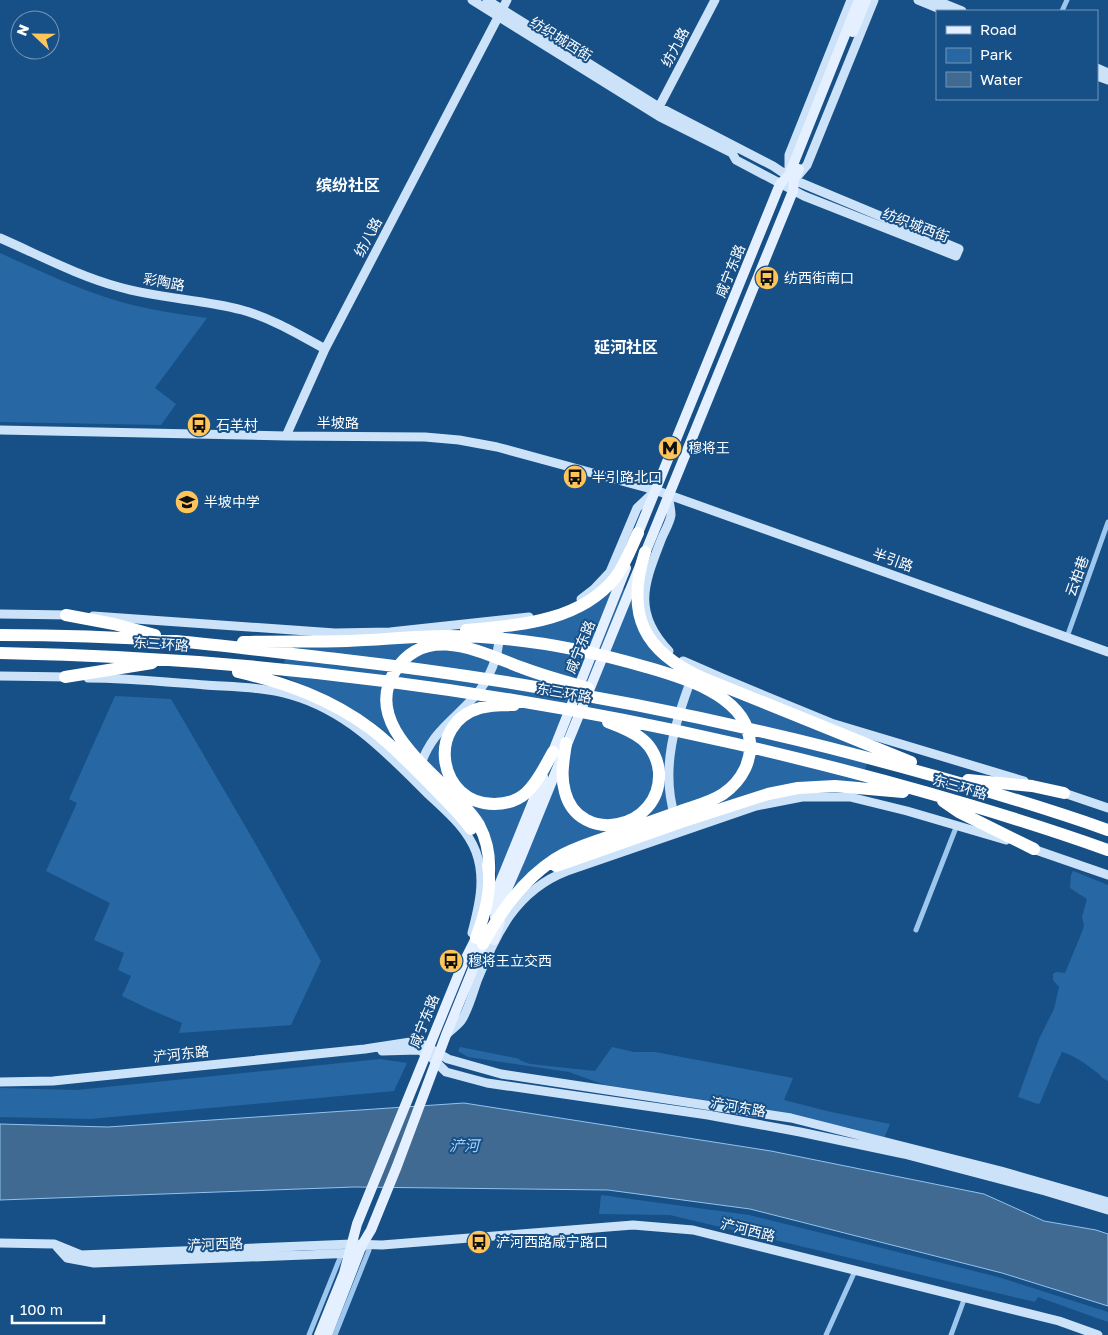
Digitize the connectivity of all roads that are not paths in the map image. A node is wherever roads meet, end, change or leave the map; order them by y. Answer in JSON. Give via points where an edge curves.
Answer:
{"nodes":[{"id":1,"x":472,"y":0,"type":"edge"},
{"id":2,"x":487,"y":0,"type":"edge"},
{"id":3,"x":507,"y":0,"type":"edge"},
{"id":4,"x":715,"y":0,"type":"edge"},
{"id":5,"x":852,"y":0,"type":"edge"},
{"id":6,"x":858,"y":0,"type":"edge"},
{"id":7,"x":866,"y":0,"type":"edge"},
{"id":8,"x":874,"y":0,"type":"edge"},
{"id":9,"x":918,"y":0,"type":"edge"},
{"id":10,"x":935,"y":0,"type":"edge"},
{"id":11,"x":943,"y":10,"type":"edge"},
{"id":12,"x":960,"y":10,"type":"edge"},
{"id":13,"x":500,"y":13,"type":"junction"},
{"id":14,"x":856,"y":43,"type":"junction"},
{"id":15,"x":842,"y":60,"type":"junction"},
{"id":16,"x":659,"y":107,"type":"junction"},
{"id":17,"x":792,"y":178,"type":"junction"},
{"id":18,"x":780,"y":184,"type":"junction"},
{"id":19,"x":793,"y":191,"type":"junction"},
{"id":20,"x":0,"y":238,"type":"edge"},
{"id":21,"x":324,"y":349,"type":"junction"},
{"id":22,"x":0,"y":430,"type":"edge"},
{"id":23,"x":286,"y":436,"type":"junction"},
{"id":24,"x":655,"y":490,"type":"junction"},
{"id":25,"x":668,"y":495,"type":"junction"},
{"id":26,"x":1108,"y":522,"type":"edge"},
{"id":27,"x":638,"y":533,"type":"junction"},
{"id":28,"x":645,"y":552,"type":"junction"},
{"id":29,"x":0,"y":614,"type":"edge"},
{"id":30,"x":66,"y":615,"type":"junction"},
{"id":31,"x":503,"y":623,"type":"junction"},
{"id":32,"x":482,"y":633,"type":"junction"},
{"id":33,"x":0,"y":635,"type":"edge"},
{"id":34,"x":1067,"y":637,"type":"junction"},
{"id":35,"x":174,"y":641,"type":"junction"},
{"id":36,"x":202,"y":644,"type":"junction"},
{"id":37,"x":1108,"y":652,"type":"edge"},
{"id":38,"x":0,"y":653,"type":"edge"},
{"id":39,"x":165,"y":660,"type":"junction"},
{"id":40,"x":198,"y":662,"type":"junction"},
{"id":41,"x":696,"y":667,"type":"junction"},
{"id":42,"x":0,"y":676,"type":"edge"},
{"id":43,"x":65,"y":677,"type":"junction"},
{"id":44,"x":539,"y":704,"type":"junction"},
{"id":45,"x":640,"y":705,"type":"junction"},
{"id":46,"x":587,"y":713,"type":"junction"},
{"id":47,"x":566,"y":743,"type":"junction"},
{"id":48,"x":553,"y":752,"type":"junction"},
{"id":49,"x":948,"y":779,"type":"junction"},
{"id":50,"x":416,"y":782,"type":"junction"},
{"id":51,"x":931,"y":793,"type":"junction"},
{"id":52,"x":1064,"y":793,"type":"junction"},
{"id":53,"x":1108,"y":808,"type":"edge"},
{"id":54,"x":957,"y":825,"type":"junction"},
{"id":55,"x":1108,"y":830,"type":"edge"},
{"id":56,"x":680,"y":832,"type":"junction"},
{"id":57,"x":1034,"y":849,"type":"junction"},
{"id":58,"x":1108,"y":850,"type":"edge"},
{"id":59,"x":521,"y":857,"type":"junction"},
{"id":60,"x":1108,"y":875,"type":"edge"},
{"id":61,"x":490,"y":877,"type":"junction"},
{"id":62,"x":516,"y":893,"type":"junction"},
{"id":63,"x":504,"y":909,"type":"junction"},
{"id":64,"x":916,"y":930,"type":"dead end"},
{"id":65,"x":484,"y":941,"type":"junction"},
{"id":66,"x":465,"y":958,"type":"junction"},
{"id":67,"x":427,"y":1050,"type":"junction"},
{"id":68,"x":438,"y":1059,"type":"junction"},
{"id":69,"x":0,"y":1082,"type":"edge"},
{"id":70,"x":1108,"y":1202,"type":"edge"},
{"id":71,"x":1108,"y":1210,"type":"edge"},
{"id":72,"x":0,"y":1243,"type":"edge"},
{"id":73,"x":356,"y":1250,"type":"junction"},
{"id":74,"x":855,"y":1271,"type":"junction"},
{"id":75,"x":965,"y":1297,"type":"junction"},
{"id":76,"x":309,"y":1335,"type":"edge"},
{"id":77,"x":319,"y":1335,"type":"edge"},
{"id":78,"x":327,"y":1335,"type":"edge"},
{"id":79,"x":335,"y":1335,"type":"edge"},
{"id":80,"x":826,"y":1335,"type":"edge"},
{"id":81,"x":951,"y":1335,"type":"edge"},
{"id":82,"x":1098,"y":1335,"type":"edge"}],
"edges":[{"from":1,"to":13,"type":"street","name":"纺织城西街"},
{"from":2,"to":13,"type":"street","name":"纺织城西街"},
{"from":3,"to":13,"type":"street","name":"纺八路"},
{"from":4,"to":16,"type":"street","name":"纺九路"},
{"from":5,"to":17,"type":"street","via":[[789,155]]},
{"from":6,"to":17,"type":"main road","name":"咸宁东路"},
{"from":7,"to":15,"type":"main road","name":"咸宁东路"},
{"from":8,"to":14,"type":"street"},
{"from":9,"to":11,"type":"street"},
{"from":10,"to":12,"type":"street"},
{"from":13,"to":16,"type":"street","name":"纺织城西街"},
{"from":13,"to":18,"type":"street","name":"纺织城西街","via":[[660,117],[732,153],[736,160]]},
{"from":13,"to":21,"type":"street","name":"纺八路"},
{"from":14,"to":15,"type":"street"},
{"from":14,"to":17,"type":"street","via":[[807,165]]},
{"from":15,"to":17,"type":"main road","name":"咸宁东路"},
{"from":16,"to":17,"type":"street","name":"纺织城西街"},
{"from":17,"to":18,"type":"main road","name":"咸宁东路"},
{"from":17,"to":19,"type":"main road","name":"咸宁东路"},
{"from":17,"to":19,"type":"street","name":"纺织城西街","via":[[959,249],[956,256]]},
{"from":18,"to":19,"type":"street","name":"纺织城西街"},
{"from":18,"to":24,"type":"main road","name":"咸宁东路"},
{"from":19,"to":25,"type":"main road","name":"咸宁东路"},
{"from":20,"to":21,"type":"street","name":"彩陶路","via":[[70,270],[118,287],[165,298],[220,305],[261,316]]},
{"from":21,"to":23,"type":"street","name":"纺八路"},
{"from":22,"to":23,"type":"street","name":"半坡路"},
{"from":23,"to":24,"type":"street","name":"半坡路","via":[[459,440],[497,447]]},
{"from":24,"to":25,"type":"street","name":"半坡路"},
{"from":24,"to":27,"type":"main road","name":"咸宁东路"},
{"from":24,"to":31,"type":"street","via":[[637,508],[610,572],[589,593],[550,613]]},
{"from":25,"to":28,"type":"main road","name":"咸宁东路"},
{"from":25,"to":34,"type":"street","name":"半引路"},
{"from":25,"to":41,"type":"street","via":[[671,515],[646,580],[645,605],[651,627],[661,643],[675,656]]},
{"from":26,"to":34,"type":"street","name":"云柏巷"},
{"from":27,"to":31,"type":"highway","via":[[615,577],[593,598],[561,615]]},
{"from":27,"to":48,"type":"main road","name":"咸宁东路"},
{"from":28,"to":47,"type":"main road","name":"咸宁东路"},
{"from":28,"to":49,"type":"highway","via":[[637,594],[639,613],[656,648],[673,662],[703,678]]},
{"from":29,"to":30,"type":"street"},
{"from":30,"to":31,"type":"street","via":[[334,634]]},
{"from":30,"to":35,"type":"highway"},
{"from":31,"to":32,"type":"highway"},
{"from":31,"to":50,"type":"street","via":[[498,649],[485,680],[475,697],[431,742]]},
{"from":32,"to":36,"type":"highway","via":[[354,641]]},
{"from":32,"to":62,"type":"highway","via":[[581,650],[685,681],[716,694],[730,704],[744,720],[750,737],[749,757],[744,770],[724,793],[568,852],[547,865]]},
{"from":33,"to":35,"type":"highway","name":"东三环路"},
{"from":34,"to":37,"type":"street","name":"半引路"},
{"from":35,"to":36,"type":"highway","name":"东三环路"},
{"from":36,"to":45,"type":"highway","name":"东三环路","via":[[441,672]]},
{"from":38,"to":39,"type":"highway","name":"东三环路"},
{"from":39,"to":40,"type":"highway","name":"东三环路"},
{"from":39,"to":43,"type":"highway"},
{"from":40,"to":44,"type":"highway","name":"东三环路","via":[[385,681]]},
{"from":40,"to":61,"type":"highway","via":[[281,683],[314,695],[364,724],[389,744],[467,822],[481,845]]},
{"from":41,"to":52,"type":"street","via":[[840,726]]},
{"from":41,"to":56,"type":"street","via":[[677,721],[669,758],[670,797]]},
{"from":42,"to":43,"type":"street"},
{"from":43,"to":50,"type":"street","via":[[241,688],[291,695],[328,710],[360,730]]},
{"from":44,"to":46,"type":"highway","name":"东三环路"},
{"from":44,"to":48,"type":"highway","via":[[480,708],[468,714],[457,722],[446,740],[445,763],[449,776],[464,794],[486,804],[502,804],[516,800],[530,789]]},
{"from":45,"to":49,"type":"highway","name":"东三环路","via":[[727,723]]},
{"from":45,"to":61,"type":"highway","via":[[462,646],[430,646],[402,662],[387,695],[392,726],[407,747],[460,800],[476,821],[487,845]]},
{"from":46,"to":47,"type":"highway","via":[[632,732],[646,742],[658,766],[655,796],[647,809],[637,818],[620,824],[601,824],[585,818],[572,807],[566,796],[562,777]]},
{"from":46,"to":51,"type":"highway","name":"东三环路","via":[[689,733]]},
{"from":47,"to":59,"type":"main road","name":"咸宁东路"},
{"from":48,"to":65,"type":"main road","name":"咸宁东路","via":[[492,902]]},
{"from":49,"to":52,"type":"highway","via":[[1032,786]]},
{"from":49,"to":55,"type":"highway","name":"东三环路"},
{"from":50,"to":66,"type":"street","via":[[466,833],[480,864],[481,895]]},
{"from":51,"to":57,"type":"highway","via":[[959,812]]},
{"from":51,"to":58,"type":"highway","name":"东三环路"},
{"from":51,"to":62,"type":"highway","via":[[835,786],[798,788],[750,799],[561,864]]},
{"from":52,"to":53,"type":"street"},
{"from":54,"to":56,"type":"street","via":[[859,798],[817,796],[756,806]]},
{"from":54,"to":57,"type":"street"},
{"from":54,"to":64,"type":"street"},
{"from":56,"to":65,"type":"street","via":[[549,879],[519,903]]},
{"from":57,"to":60,"type":"street"},
{"from":59,"to":63,"type":"main road"},
{"from":59,"to":65,"type":"main road","name":"咸宁东路"},
{"from":61,"to":65,"type":"highway"},
{"from":62,"to":63,"type":"highway"},
{"from":63,"to":65,"type":"highway"},
{"from":65,"to":66,"type":"main road","name":"咸宁东路"},
{"from":65,"to":68,"type":"main road","name":"咸宁东路"},
{"from":66,"to":67,"type":"main road","name":"咸宁东路"},
{"from":67,"to":68,"type":"street","name":"浐河东路"},
{"from":67,"to":69,"type":"street","name":"浐河东路","via":[[414,1041],[364,1050],[53,1081]]},
{"from":67,"to":73,"type":"main road","name":"咸宁东路","via":[[357,1224]]},
{"from":68,"to":70,"type":"street","name":"浐河东路","via":[[513,1076],[791,1118]]},
{"from":68,"to":71,"type":"street","name":"浐河东路","via":[[451,1074],[487,1083],[708,1115],[800,1132],[904,1154]]},
{"from":68,"to":73,"type":"main road","name":"咸宁东路","via":[[371,1230]]},
{"from":72,"to":73,"type":"street","name":"浐河西路","via":[[54,1244],[81,1255]]},
{"from":73,"to":74,"type":"street","name":"浐河西路","via":[[382,1245],[633,1225],[693,1230]]},
{"from":73,"to":76,"type":"street"},
{"from":73,"to":77,"type":"main road","name":"咸宁东路"},
{"from":73,"to":78,"type":"main road","name":"咸宁东路"},
{"from":73,"to":79,"type":"street"},
{"from":74,"to":75,"type":"street","name":"浐河西路"},
{"from":74,"to":80,"type":"street"},
{"from":75,"to":81,"type":"street"},
{"from":75,"to":82,"type":"street","name":"浐河西路","via":[[1059,1321]]}]}
